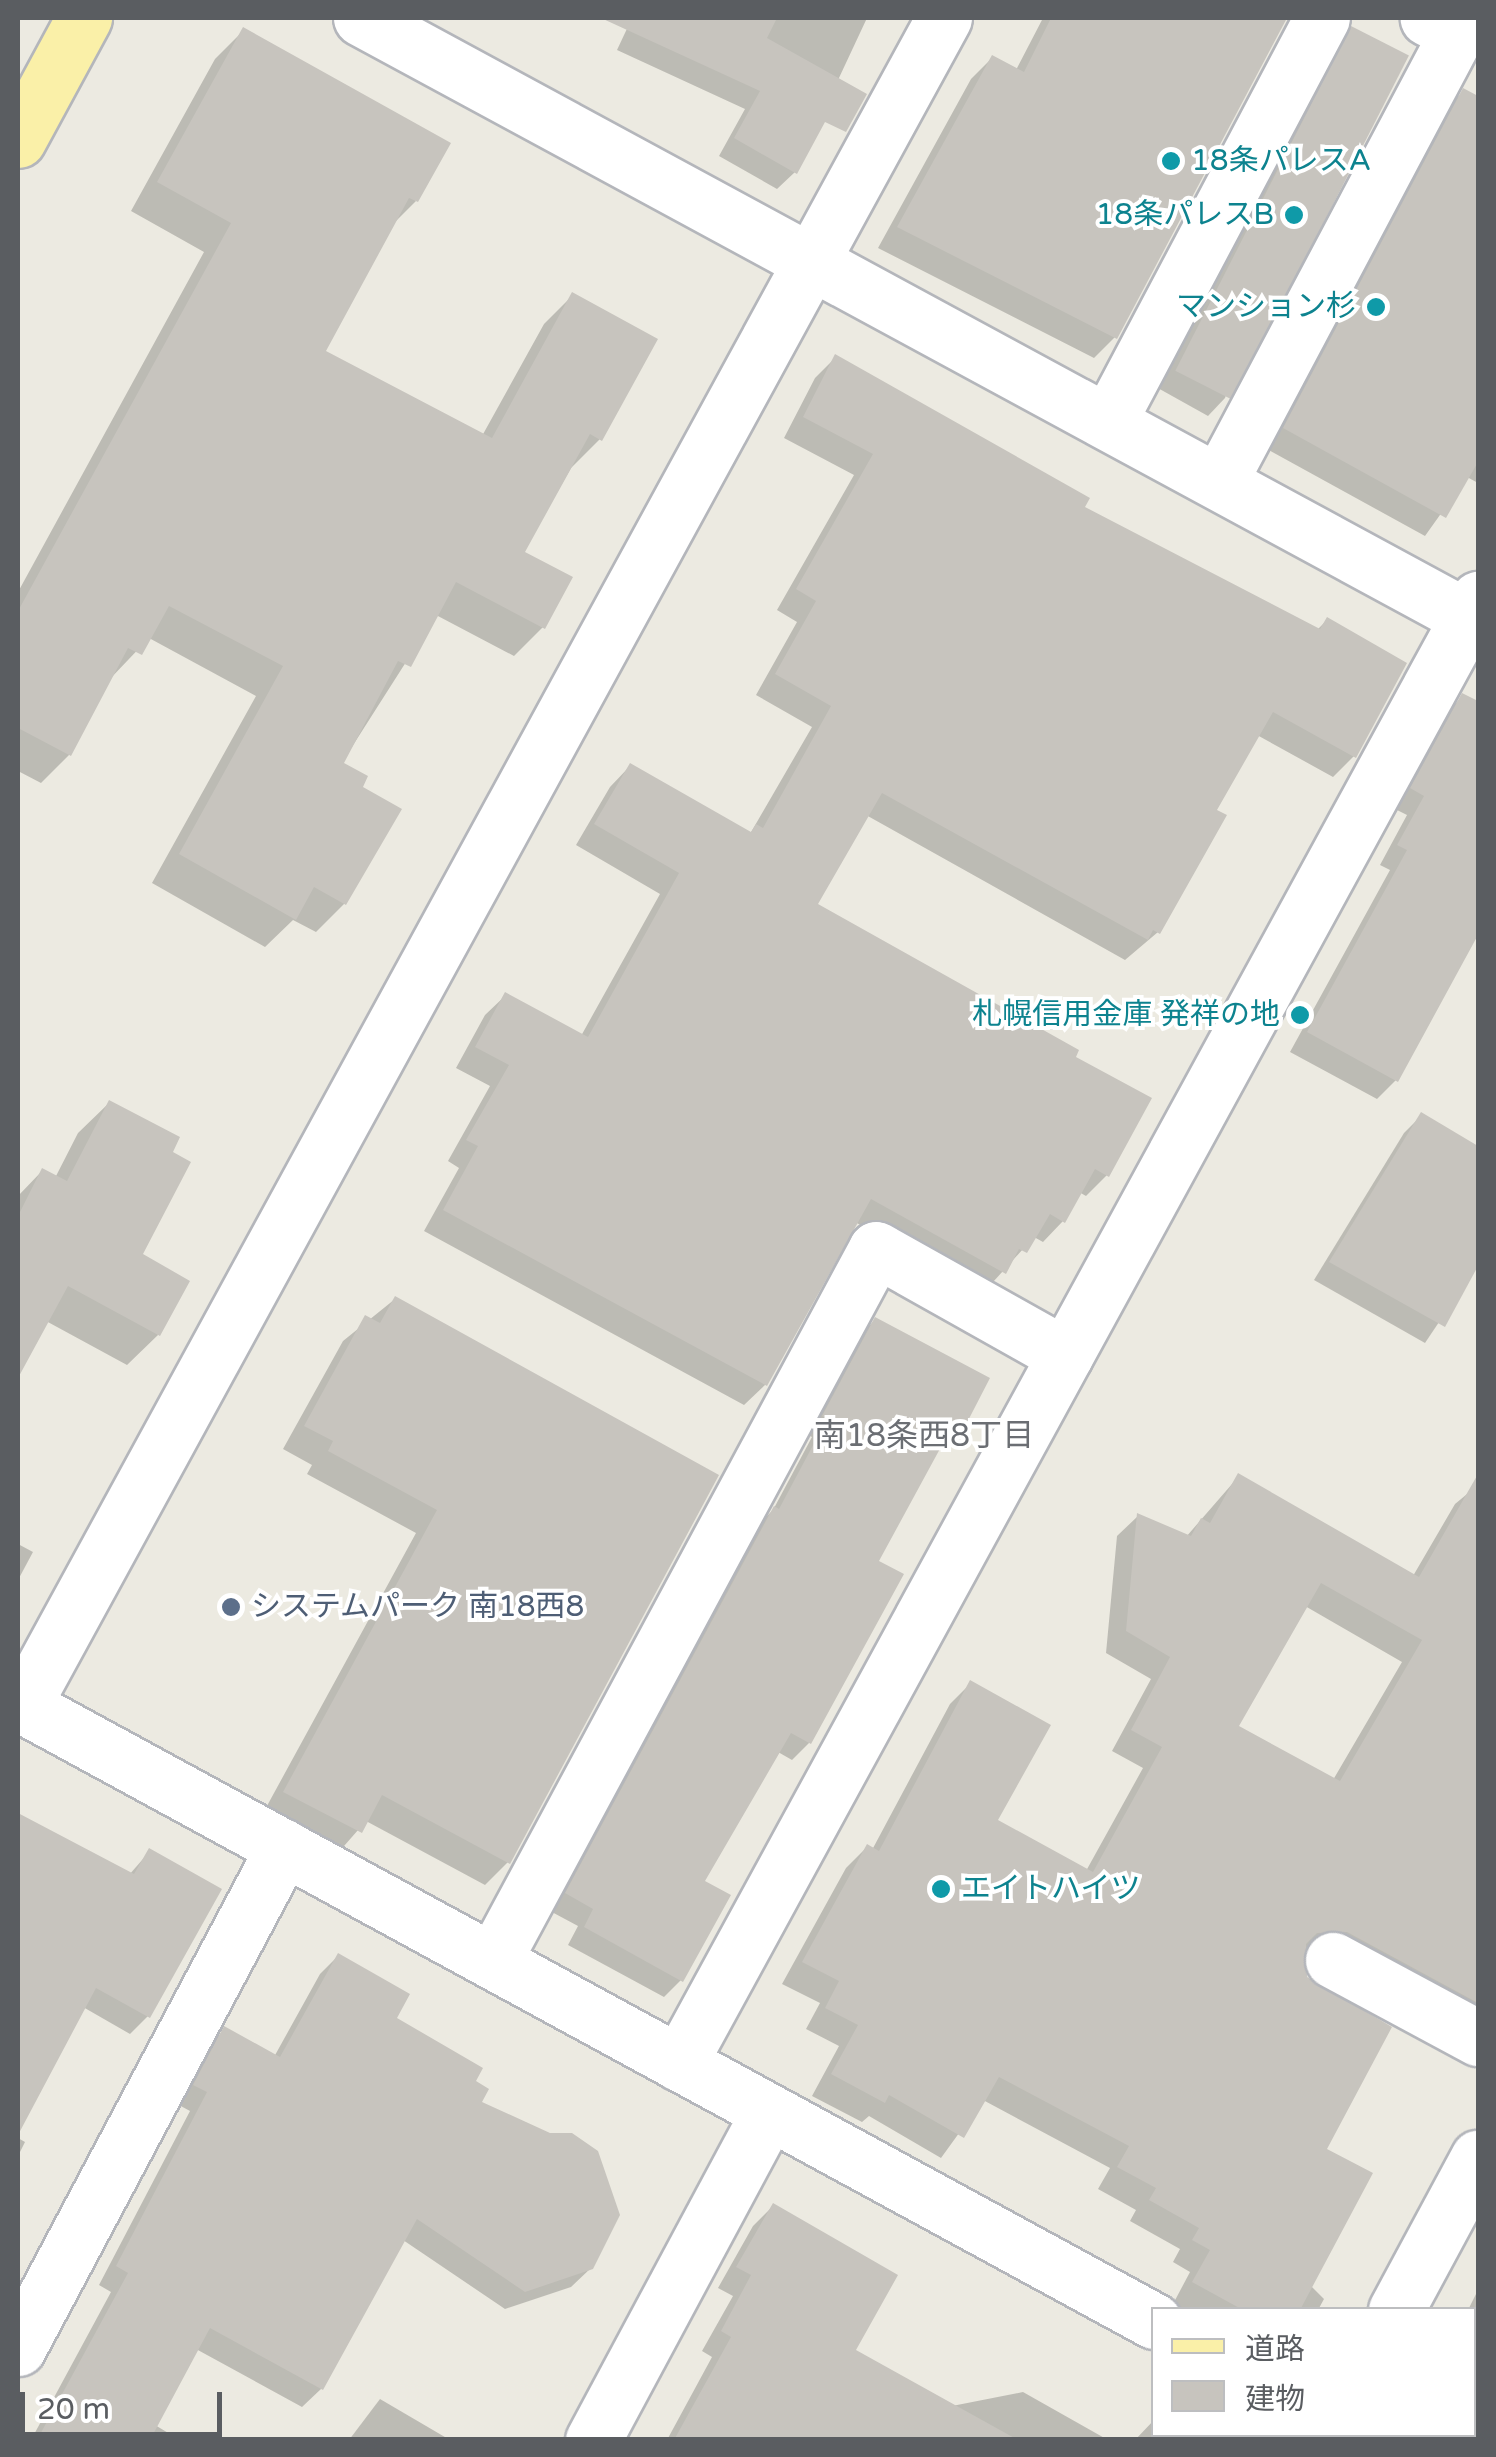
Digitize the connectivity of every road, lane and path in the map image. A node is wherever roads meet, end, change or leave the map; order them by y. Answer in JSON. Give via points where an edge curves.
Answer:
{"nodes":[{"id":1,"x":84,"y":18,"type":"edge"},
{"id":2,"x":361,"y":18,"type":"edge"},
{"id":3,"x":944,"y":18,"type":"edge"},
{"id":4,"x":1322,"y":18,"type":"edge"},
{"id":5,"x":1428,"y":18,"type":"edge"},
{"id":6,"x":18,"y":140,"type":"edge"},
{"id":7,"x":810,"y":261,"type":"junction"},
{"id":8,"x":1108,"y":422,"type":"junction"},
{"id":9,"x":1219,"y":482,"type":"junction"},
{"id":10,"x":1475,"y":613,"type":"edge"},
{"id":11,"x":1065,"y":1355,"type":"junction"},
{"id":12,"x":20,"y":1704,"type":"edge"},
{"id":13,"x":284,"y":1847,"type":"junction"},
{"id":14,"x":1333,"y":1960,"type":"dead end"},
{"id":15,"x":493,"y":1961,"type":"junction"},
{"id":16,"x":1478,"y":2038,"type":"edge"},
{"id":17,"x":678,"y":2062,"type":"junction"},
{"id":18,"x":770,"y":2112,"type":"junction"},
{"id":19,"x":1478,"y":2158,"type":"edge"},
{"id":20,"x":1398,"y":2307,"type":"edge"},
{"id":21,"x":1151,"y":2319,"type":"edge"},
{"id":22,"x":18,"y":2348,"type":"edge"},
{"id":23,"x":594,"y":2440,"type":"edge"}],
"edges":[{"from":1,"to":6,"type":"main road"},
{"from":2,"to":7,"type":"street"},
{"from":3,"to":7,"type":"street"},
{"from":4,"to":8,"type":"street"},
{"from":5,"to":9,"type":"street","via":[[1457,34]]},
{"from":7,"to":8,"type":"street"},
{"from":7,"to":12,"type":"street"},
{"from":8,"to":9,"type":"street"},
{"from":9,"to":10,"type":"street"},
{"from":10,"to":11,"type":"street"},
{"from":11,"to":15,"type":"street","via":[[876,1250]]},
{"from":11,"to":17,"type":"street"},
{"from":12,"to":13,"type":"street"},
{"from":13,"to":15,"type":"street"},
{"from":13,"to":22,"type":"street"},
{"from":14,"to":16,"type":"street"},
{"from":15,"to":17,"type":"street"},
{"from":17,"to":18,"type":"street"},
{"from":18,"to":21,"type":"street"},
{"from":18,"to":23,"type":"street"},
{"from":19,"to":20,"type":"street"}]}
